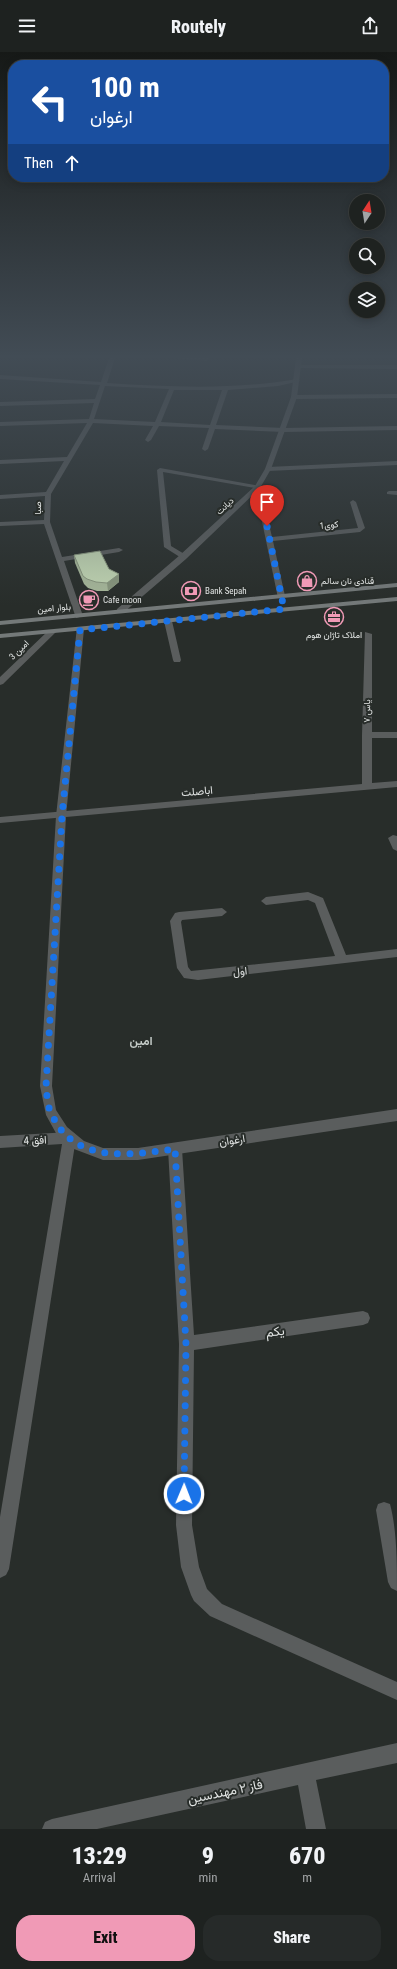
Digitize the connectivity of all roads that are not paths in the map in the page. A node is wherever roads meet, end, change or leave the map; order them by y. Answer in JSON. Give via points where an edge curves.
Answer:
{"nodes":[{"id":1,"x":78,"y":441,"type":"edge"},
{"id":2,"x":209,"y":441,"type":"edge"},
{"id":3,"x":280,"y":441,"type":"edge"},
{"id":4,"x":206,"y":449,"type":"dead end"},
{"id":5,"x":67,"y":460,"type":"junction"},
{"id":6,"x":0,"y":462,"type":"edge"},
{"id":7,"x":397,"y":463,"type":"edge"},
{"id":8,"x":268,"y":469,"type":"junction"},
{"id":9,"x":258,"y":487,"type":"junction"},
{"id":10,"x":389,"y":493,"type":"dead end"},
{"id":11,"x":397,"y":493,"type":"edge"},
{"id":12,"x":48,"y":494,"type":"junction"},
{"id":13,"x":0,"y":497,"type":"edge"},
{"id":14,"x":353,"y":502,"type":"dead end"},
{"id":15,"x":47,"y":522,"type":"junction"},
{"id":16,"x":0,"y":524,"type":"edge"},
{"id":17,"x":270,"y":539,"type":"junction"},
{"id":18,"x":119,"y":550,"type":"dead end"},
{"id":19,"x":183,"y":557,"type":"junction"},
{"id":20,"x":61,"y":559,"type":"junction"},
{"id":21,"x":397,"y":585,"type":"edge"},
{"id":22,"x":281,"y":596,"type":"junction"},
{"id":23,"x":397,"y":599,"type":"edge"},
{"id":24,"x":284,"y":609,"type":"junction"},
{"id":25,"x":120,"y":612,"type":"junction"},
{"id":26,"x":79,"y":616,"type":"junction"},
{"id":27,"x":168,"y":621,"type":"junction"},
{"id":28,"x":0,"y":623,"type":"edge"},
{"id":29,"x":80,"y":630,"type":"junction"},
{"id":30,"x":52,"y":632,"type":"junction"},
{"id":31,"x":368,"y":634,"type":"dead end"},
{"id":32,"x":0,"y":636,"type":"edge"},
{"id":33,"x":177,"y":660,"type":"dead end"},
{"id":34,"x":0,"y":682,"type":"edge"},
{"id":35,"x":397,"y":734,"type":"edge"},
{"id":36,"x":366,"y":735,"type":"junction"},
{"id":37,"x":397,"y":784,"type":"edge"},
{"id":38,"x":367,"y":787,"type":"junction"},
{"id":39,"x":62,"y":816,"type":"junction"},
{"id":40,"x":0,"y":820,"type":"edge"},
{"id":41,"x":266,"y":901,"type":"dead end"},
{"id":42,"x":222,"y":912,"type":"dead end"},
{"id":43,"x":397,"y":952,"type":"edge"},
{"id":44,"x":342,"y":959,"type":"junction"},
{"id":45,"x":393,"y":1118,"type":"edge"},
{"id":46,"x":70,"y":1138,"type":"junction"},
{"id":47,"x":0,"y":1142,"type":"edge"},
{"id":48,"x":175,"y":1149,"type":"junction"},
{"id":49,"x":363,"y":1318,"type":"dead end"},
{"id":50,"x":186,"y":1344,"type":"junction"},
{"id":51,"x":384,"y":1510,"type":"dead end"},
{"id":52,"x":0,"y":1569,"type":"edge"},
{"id":53,"x":397,"y":1582,"type":"edge"},
{"id":54,"x":397,"y":1690,"type":"edge"},
{"id":55,"x":397,"y":1752,"type":"edge"},
{"id":56,"x":305,"y":1773,"type":"junction"},
{"id":57,"x":52,"y":1829,"type":"edge"},
{"id":58,"x":316,"y":1829,"type":"edge"}],
"edges":[{"from":1,"to":5,"type":"street","name":"صبا"},
{"from":2,"to":4,"type":"street"},
{"from":3,"to":8,"type":"street","name":"دیانت"},
{"from":5,"to":6,"type":"street"},
{"from":5,"to":12,"type":"street","name":"صبا"},
{"from":7,"to":8,"type":"street"},
{"from":8,"to":9,"type":"street","name":"دیانت"},
{"from":9,"to":17,"type":"street"},
{"from":9,"to":19,"type":"street","name":"دیانت"},
{"from":9,"to":19,"type":"street","via":[[160,470],[168,547]]},
{"from":10,"to":11,"type":"street"},
{"from":12,"to":13,"type":"street"},
{"from":12,"to":15,"type":"street","name":"صبا"},
{"from":14,"to":17,"type":"street","name":"کوی1","via":[[362,528],[360,530]]},
{"from":15,"to":16,"type":"street"},
{"from":15,"to":20,"type":"street","name":"صبا"},
{"from":17,"to":22,"type":"street"},
{"from":18,"to":20,"type":"street"},
{"from":19,"to":25,"type":"street","name":"دیانت"},
{"from":20,"to":26,"type":"street","name":"صبا"},
{"from":21,"to":22,"type":"main road","name":"بلوار امین"},
{"from":22,"to":24,"type":"main road"},
{"from":22,"to":25,"type":"main road","name":"بلوار امین"},
{"from":23,"to":24,"type":"main road"},
{"from":24,"to":27,"type":"main road"},
{"from":25,"to":26,"type":"main road","name":"بلوار امین"},
{"from":26,"to":28,"type":"main road","name":"بلوار امین"},
{"from":27,"to":29,"type":"main road"},
{"from":27,"to":33,"type":"street"},
{"from":29,"to":30,"type":"main road"},
{"from":29,"to":39,"type":"street"},
{"from":30,"to":32,"type":"main road"},
{"from":30,"to":34,"type":"street","name":"امین 3"},
{"from":31,"to":36,"type":"street","name":"یاس ۷"},
{"from":35,"to":36,"type":"street"},
{"from":36,"to":38,"type":"street","name":"یاس ۷"},
{"from":37,"to":38,"type":"street","name":"اباصلت"},
{"from":38,"to":39,"type":"street","name":"اباصلت"},
{"from":39,"to":40,"type":"street","name":"اباصلت"},
{"from":39,"to":46,"type":"street","via":[[46,1086],[50,1111],[62,1131]]},
{"from":41,"to":44,"type":"street","via":[[308,896],[319,901]]},
{"from":42,"to":44,"type":"street","name":"اول","via":[[179,916],[175,921],[183,968],[188,975],[198,976]]},
{"from":43,"to":44,"type":"street","name":"اول"},
{"from":45,"to":48,"type":"street","name":"ارغوان"},
{"from":46,"to":47,"type":"street","name":"افق 4"},
{"from":46,"to":48,"type":"street","name":"ارغوان","via":[[79,1145],[103,1154],[138,1154]]},
{"from":46,"to":52,"type":"street"},
{"from":48,"to":50,"type":"street"},
{"from":49,"to":50,"type":"street","name":"یکم"},
{"from":50,"to":54,"type":"street","via":[[184,1524],[190,1567],[200,1595],[216,1610]]},
{"from":51,"to":53,"type":"street"},
{"from":55,"to":56,"type":"street","name":"فاز ۲ مهندسین"},
{"from":56,"to":57,"type":"street","name":"فاز ۲ مهندسین"},
{"from":56,"to":58,"type":"street"}]}
